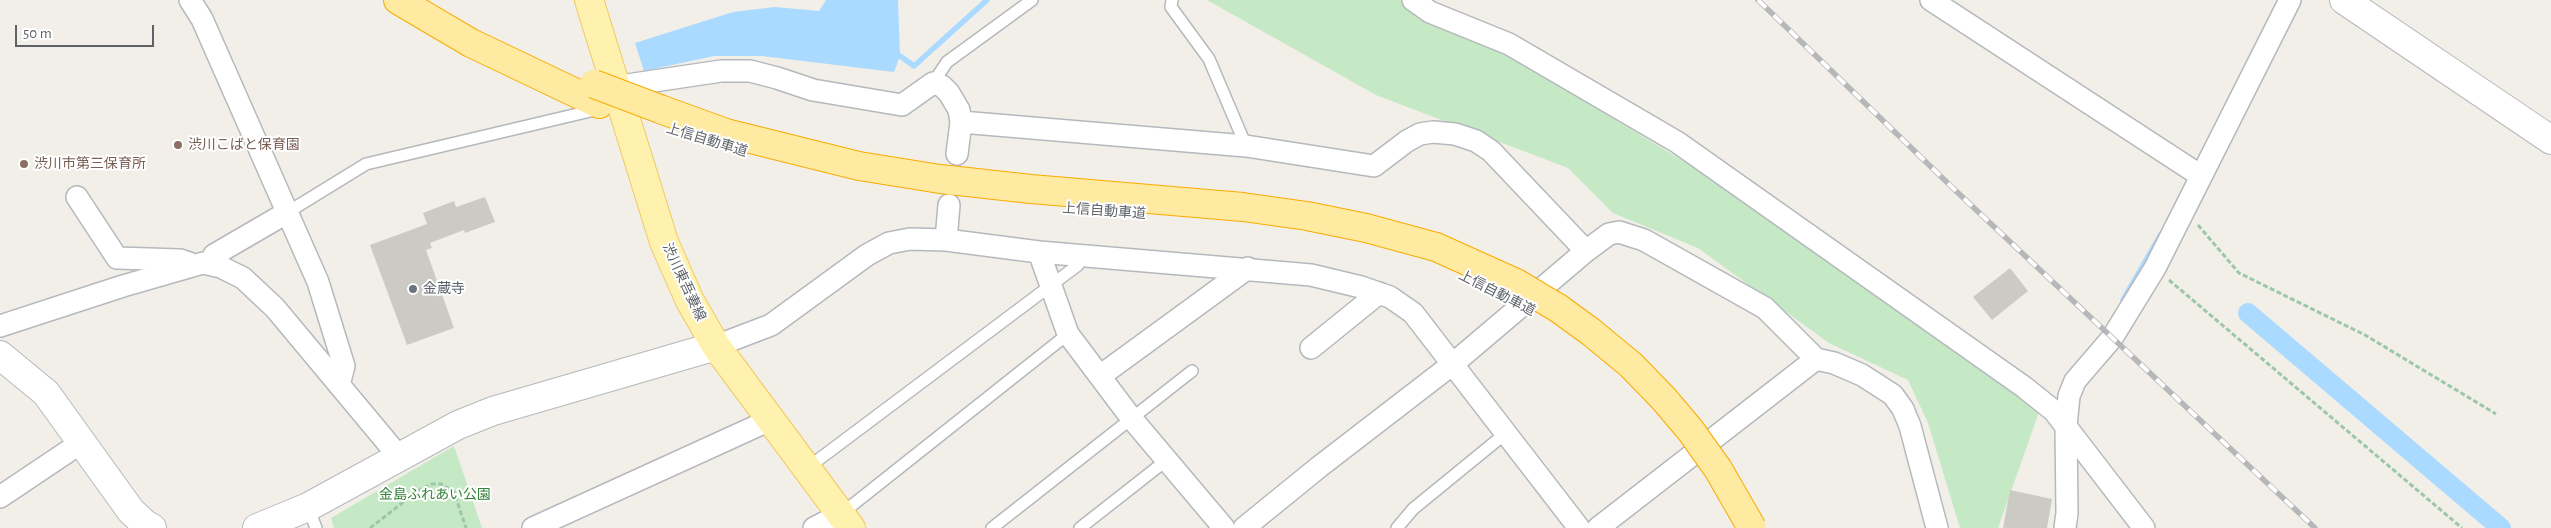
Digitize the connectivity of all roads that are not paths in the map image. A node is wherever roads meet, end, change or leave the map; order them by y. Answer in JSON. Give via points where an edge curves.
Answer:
{"nodes":[{"id":1,"x":190,"y":0,"type":"edge"},
{"id":2,"x":398,"y":0,"type":"edge"},
{"id":3,"x":427,"y":0,"type":"edge"},
{"id":4,"x":588,"y":0,"type":"edge"},
{"id":5,"x":1032,"y":0,"type":"edge"},
{"id":6,"x":1172,"y":0,"type":"edge"},
{"id":7,"x":1413,"y":0,"type":"edge"},
{"id":8,"x":1931,"y":0,"type":"edge"},
{"id":9,"x":2290,"y":0,"type":"edge"},
{"id":10,"x":2344,"y":0,"type":"edge"},
{"id":11,"x":474,"y":36,"type":"junction"},
{"id":12,"x":933,"y":83,"type":"junction"},
{"id":13,"x":617,"y":96,"type":"junction"},
{"id":14,"x":961,"y":122,"type":"junction"},
{"id":15,"x":2551,"y":140,"type":"edge"},
{"id":16,"x":1246,"y":146,"type":"junction"},
{"id":17,"x":957,"y":154,"type":"dead end"},
{"id":18,"x":2201,"y":176,"type":"junction"},
{"id":19,"x":77,"y":197,"type":"dead end"},
{"id":20,"x":949,"y":205,"type":"dead end"},
{"id":21,"x":288,"y":212,"type":"junction"},
{"id":22,"x":946,"y":240,"type":"junction"},
{"id":23,"x":1586,"y":251,"type":"junction"},
{"id":24,"x":1039,"y":252,"type":"junction"},
{"id":25,"x":203,"y":265,"type":"junction"},
{"id":26,"x":1078,"y":265,"type":"dead end"},
{"id":27,"x":1248,"y":268,"type":"junction"},
{"id":28,"x":1049,"y":286,"type":"junction"},
{"id":29,"x":1514,"y":291,"type":"junction"},
{"id":30,"x":1379,"y":293,"type":"junction"},
{"id":31,"x":0,"y":326,"type":"edge"},
{"id":32,"x":1068,"y":334,"type":"junction"},
{"id":33,"x":716,"y":346,"type":"junction"},
{"id":34,"x":1311,"y":348,"type":"dead end"},
{"id":35,"x":0,"y":355,"type":"edge"},
{"id":36,"x":1816,"y":359,"type":"junction"},
{"id":37,"x":1454,"y":363,"type":"junction"},
{"id":38,"x":1192,"y":371,"type":"dead end"},
{"id":39,"x":1100,"y":376,"type":"junction"},
{"id":40,"x":339,"y":385,"type":"junction"},
{"id":41,"x":1132,"y":419,"type":"junction"},
{"id":42,"x":770,"y":420,"type":"junction"},
{"id":43,"x":2066,"y":426,"type":"junction"},
{"id":44,"x":1506,"y":433,"type":"junction"},
{"id":45,"x":82,"y":442,"type":"junction"},
{"id":46,"x":401,"y":459,"type":"junction"},
{"id":47,"x":1168,"y":460,"type":"junction"},
{"id":48,"x":806,"y":469,"type":"junction"},
{"id":49,"x":0,"y":497,"type":"edge"},
{"id":50,"x":312,"y":518,"type":"edge"},
{"id":51,"x":846,"y":521,"type":"edge"},
{"id":52,"x":152,"y":528,"type":"edge"},
{"id":53,"x":257,"y":528,"type":"edge"},
{"id":54,"x":533,"y":528,"type":"edge"},
{"id":55,"x":814,"y":528,"type":"edge"},
{"id":56,"x":992,"y":528,"type":"edge"},
{"id":57,"x":1080,"y":528,"type":"edge"},
{"id":58,"x":1224,"y":528,"type":"edge"},
{"id":59,"x":1244,"y":528,"type":"edge"},
{"id":60,"x":1397,"y":528,"type":"edge"},
{"id":61,"x":1579,"y":528,"type":"edge"},
{"id":62,"x":1598,"y":528,"type":"edge"},
{"id":63,"x":1735,"y":528,"type":"edge"},
{"id":64,"x":1752,"y":528,"type":"edge"},
{"id":65,"x":1936,"y":528,"type":"edge"},
{"id":66,"x":2065,"y":528,"type":"edge"},
{"id":67,"x":2144,"y":528,"type":"edge"}],
"edges":[{"from":1,"to":21,"type":"street","via":[[202,18]]},
{"from":2,"to":11,"type":"highway","name":"上信自動車道"},
{"from":3,"to":11,"type":"highway","name":"上信自動車道"},
{"from":4,"to":13,"type":"main road","name":"渋川東吾妻線"},
{"from":5,"to":12,"type":"lane","via":[[947,62]]},
{"from":6,"to":16,"type":"lane","via":[[1171,7],[1210,60]]},
{"from":7,"to":43,"type":"street","via":[[1430,12],[1509,44],[1677,142],[2024,387],[2054,411]]},
{"from":8,"to":18,"type":"street"},
{"from":9,"to":18,"type":"street"},
{"from":10,"to":15,"type":"street"},
{"from":11,"to":29,"type":"highway","name":"上信自動車道","bridge":true,"via":[[542,61],[717,145],[790,165],[938,196],[1258,223],[1363,242]]},
{"from":12,"to":13,"type":"street","via":[[902,105],[812,90],[750,72],[721,71]]},
{"from":12,"to":14,"type":"street","via":[[942,86],[954,99]]},
{"from":13,"to":21,"type":"lane","via":[[366,164]]},
{"from":13,"to":33,"type":"main road","name":"渋川東吾妻線","via":[[664,242],[690,301]]},
{"from":14,"to":16,"type":"street"},
{"from":14,"to":17,"type":"street"},
{"from":16,"to":23,"type":"street","via":[[1374,166],[1420,134],[1456,134],[1491,151]]},
{"from":18,"to":43,"type":"street","via":[[2155,268],[2112,338],[2076,381],[2069,396]]},
{"from":19,"to":25,"type":"street","via":[[118,258],[180,260]]},
{"from":20,"to":22,"type":"street"},
{"from":21,"to":25,"type":"street","via":[[214,255]]},
{"from":21,"to":40,"type":"street","via":[[318,282],[344,366]]},
{"from":22,"to":24,"type":"street"},
{"from":22,"to":33,"type":"street","via":[[910,239],[889,243],[867,255],[771,325]]},
{"from":23,"to":36,"type":"street","via":[[1609,234],[1619,232],[1644,240],[1765,308]]},
{"from":23,"to":37,"type":"street"},
{"from":24,"to":27,"type":"street"},
{"from":24,"to":28,"type":"street"},
{"from":25,"to":31,"type":"street","via":[[123,286]]},
{"from":25,"to":40,"type":"street","via":[[221,267],[242,278],[275,308]]},
{"from":26,"to":28,"type":"lane"},
{"from":27,"to":30,"type":"street","via":[[1311,275]]},
{"from":27,"to":39,"type":"street"},
{"from":28,"to":32,"type":"street"},
{"from":28,"to":48,"type":"lane"},
{"from":29,"to":63,"type":"highway","name":"上信自動車道","via":[[1631,387],[1676,436]]},
{"from":29,"to":64,"type":"highway","name":"上信自動車道","bridge":true,"via":[[1558,308],[1631,365],[1691,431]]},
{"from":30,"to":34,"type":"street"},
{"from":30,"to":37,"type":"street","via":[[1413,312]]},
{"from":32,"to":39,"type":"street"},
{"from":32,"to":51,"type":"lane"},
{"from":33,"to":42,"type":"main road","name":"渋川東吾妻線"},
{"from":33,"to":46,"type":"street","via":[[494,411],[458,426]]},
{"from":35,"to":45,"type":"street","via":[[46,393]]},
{"from":36,"to":62,"type":"street"},
{"from":36,"to":65,"type":"street","via":[[1862,375],[1893,395],[1903,409]]},
{"from":37,"to":44,"type":"street"},
{"from":37,"to":59,"type":"street"},
{"from":38,"to":41,"type":"lane"},
{"from":39,"to":41,"type":"street"},
{"from":40,"to":46,"type":"street"},
{"from":41,"to":47,"type":"street"},
{"from":41,"to":56,"type":"lane"},
{"from":42,"to":48,"type":"main road","name":"渋川東吾妻線"},
{"from":42,"to":54,"type":"street"},
{"from":43,"to":66,"type":"street"},
{"from":43,"to":67,"type":"street"},
{"from":44,"to":60,"type":"lane","via":[[1413,509]]},
{"from":44,"to":61,"type":"street"},
{"from":45,"to":49,"type":"street"},
{"from":45,"to":52,"type":"street","via":[[131,511]]},
{"from":46,"to":50,"type":"street"},
{"from":47,"to":57,"type":"lane"},
{"from":47,"to":58,"type":"street"},
{"from":48,"to":51,"type":"main road","name":"渋川東吾妻線"},
{"from":50,"to":53,"type":"street"},
{"from":51,"to":55,"type":"street"}]}
